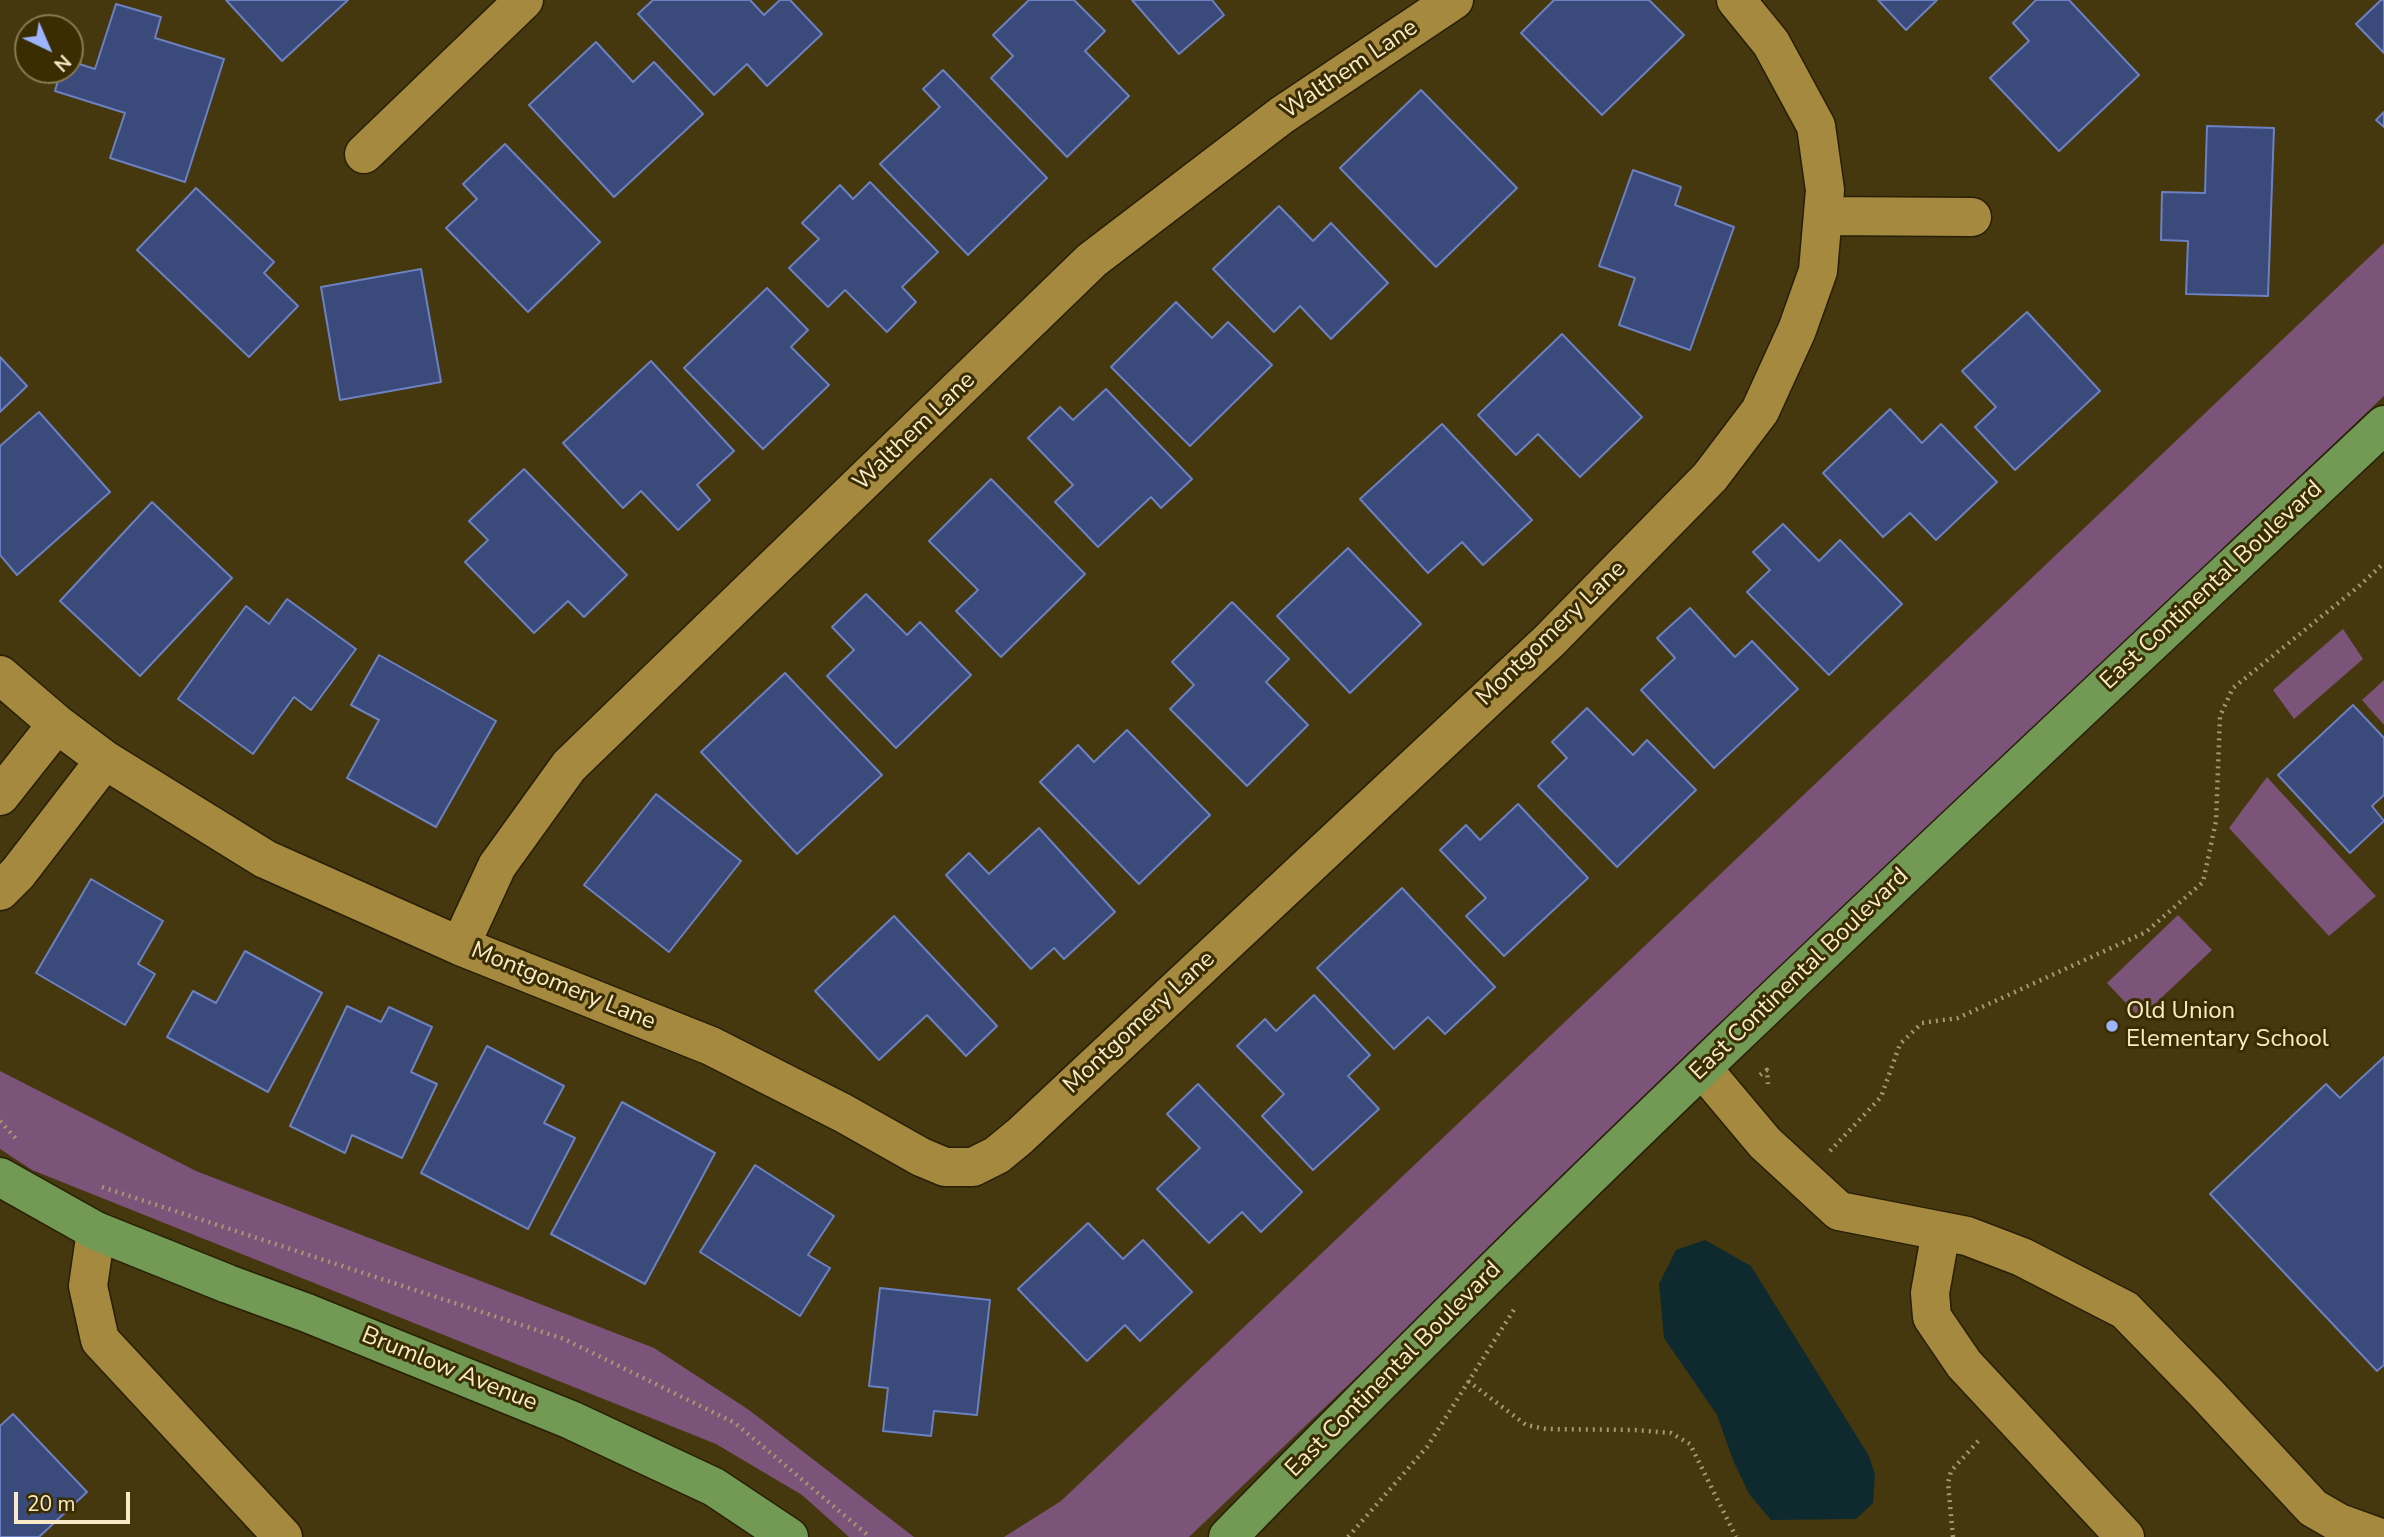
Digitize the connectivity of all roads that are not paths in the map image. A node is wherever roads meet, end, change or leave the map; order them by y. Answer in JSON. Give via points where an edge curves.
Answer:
{"nodes":[{"id":1,"x":524,"y":0,"type":"edge"},
{"id":2,"x":1454,"y":0,"type":"edge"},
{"id":3,"x":1736,"y":0,"type":"edge"},
{"id":4,"x":364,"y":154,"type":"dead end"},
{"id":5,"x":1823,"y":216,"type":"junction"},
{"id":6,"x":1972,"y":217,"type":"dead end"},
{"id":7,"x":2384,"y":425,"type":"edge"},
{"id":8,"x":0,"y":675,"type":"edge"},
{"id":9,"x":57,"y":724,"type":"junction"},
{"id":10,"x":105,"y":760,"type":"junction"},
{"id":11,"x":0,"y":796,"type":"edge"},
{"id":12,"x":0,"y":891,"type":"edge"},
{"id":13,"x":460,"y":946,"type":"junction"},
{"id":14,"x":1702,"y":1068,"type":"junction"},
{"id":15,"x":0,"y":1177,"type":"edge"},
{"id":16,"x":96,"y":1231,"type":"junction"},
{"id":17,"x":1941,"y":1231,"type":"junction"},
{"id":18,"x":283,"y":1537,"type":"edge"},
{"id":19,"x":789,"y":1537,"type":"edge"},
{"id":20,"x":1228,"y":1537,"type":"edge"},
{"id":21,"x":2125,"y":1537,"type":"edge"},
{"id":22,"x":2378,"y":1537,"type":"edge"}],
"edges":[{"from":1,"to":4,"type":"street"},
{"from":2,"to":13,"type":"street","name":"Walthem Lane","via":[[1282,115],[1092,260],[569,766],[497,866]]},
{"from":3,"to":5,"type":"street","name":"Montgomery Lane","via":[[1771,43],[1816,125],[1825,190]]},
{"from":5,"to":6,"type":"street"},
{"from":5,"to":13,"type":"street","name":"Montgomery Lane","via":[[1818,271],[1797,330],[1760,411],[1710,477],[1549,641],[997,1155],[973,1167],[945,1167],[711,1046]]},
{"from":7,"to":14,"type":"main road","name":"East Continental Boulevard"},
{"from":8,"to":9,"type":"street","name":"Montgomery Lane"},
{"from":9,"to":10,"type":"street","name":"Montgomery Lane"},
{"from":9,"to":11,"type":"street"},
{"from":10,"to":12,"type":"street"},
{"from":10,"to":13,"type":"street","name":"Montgomery Lane","via":[[265,859]]},
{"from":14,"to":17,"type":"street","via":[[1765,1143],[1839,1211]]},
{"from":14,"to":20,"type":"main road","name":"East Continental Boulevard","via":[[1380,1381]]},
{"from":15,"to":16,"type":"main road","name":"Brumlow Avenue"},
{"from":16,"to":18,"type":"street","via":[[88,1286],[100,1340]]},
{"from":16,"to":19,"type":"main road","name":"Brumlow Avenue","via":[[571,1420],[714,1488]]},
{"from":17,"to":21,"type":"street","via":[[1930,1293],[1932,1317],[1964,1364]]},
{"from":17,"to":22,"type":"street","via":[[2022,1257],[2125,1310],[2313,1508]]}]}
